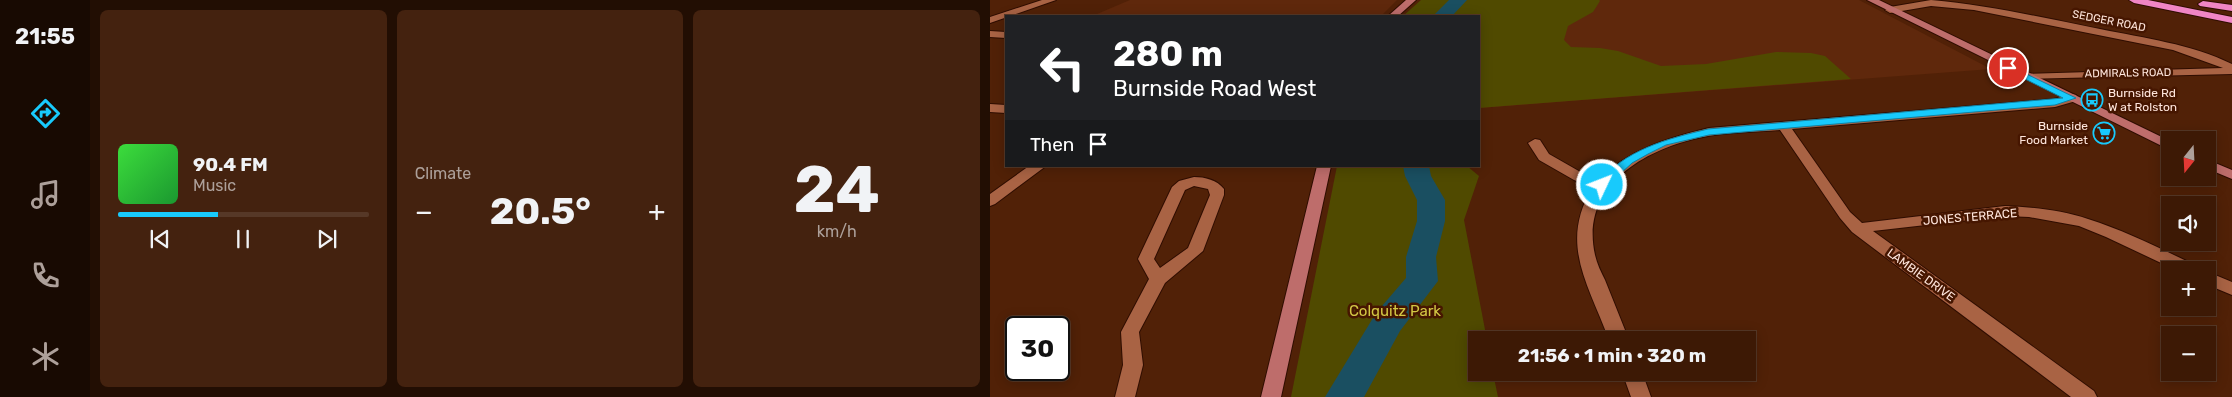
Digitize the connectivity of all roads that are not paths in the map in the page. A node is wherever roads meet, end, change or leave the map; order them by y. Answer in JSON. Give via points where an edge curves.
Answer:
{"nodes":[{"id":1,"x":1051,"y":0,"type":"edge"},
{"id":2,"x":1411,"y":0,"type":"edge"},
{"id":3,"x":1872,"y":0,"type":"edge"},
{"id":4,"x":2134,"y":0,"type":"edge"},
{"id":5,"x":2151,"y":0,"type":"edge"},
{"id":6,"x":2175,"y":0,"type":"edge"},
{"id":7,"x":2232,"y":9,"type":"edge"},
{"id":8,"x":1890,"y":10,"type":"junction"},
{"id":9,"x":2232,"y":14,"type":"edge"},
{"id":10,"x":1005,"y":15,"type":"edge"},
{"id":11,"x":1005,"y":15,"type":"edge"},
{"id":12,"x":1395,"y":15,"type":"edge"},
{"id":13,"x":990,"y":20,"type":"edge"},
{"id":14,"x":2232,"y":20,"type":"edge"},
{"id":15,"x":990,"y":34,"type":"edge"},
{"id":16,"x":1005,"y":34,"type":"edge"},
{"id":17,"x":2232,"y":69,"type":"edge"},
{"id":18,"x":2024,"y":76,"type":"junction"},
{"id":19,"x":2072,"y":98,"type":"junction"},
{"id":20,"x":990,"y":108,"type":"edge"},
{"id":21,"x":1005,"y":109,"type":"edge"},
{"id":22,"x":1783,"y":125,"type":"junction"},
{"id":23,"x":2161,"y":142,"type":"edge"},
{"id":24,"x":1535,"y":143,"type":"dead end"},
{"id":25,"x":1038,"y":167,"type":"edge"},
{"id":26,"x":1324,"y":167,"type":"edge"},
{"id":27,"x":2216,"y":168,"type":"edge"},
{"id":28,"x":2232,"y":175,"type":"edge"},
{"id":29,"x":1602,"y":185,"type":"junction"},
{"id":30,"x":990,"y":201,"type":"edge"},
{"id":31,"x":1858,"y":228,"type":"junction"},
{"id":32,"x":2172,"y":261,"type":"edge"},
{"id":33,"x":1158,"y":279,"type":"junction"},
{"id":34,"x":2216,"y":282,"type":"edge"},
{"id":35,"x":2232,"y":289,"type":"edge"},
{"id":36,"x":1615,"y":331,"type":"edge"},
{"id":37,"x":1636,"y":381,"type":"edge"},
{"id":38,"x":1124,"y":397,"type":"edge"},
{"id":39,"x":1271,"y":397,"type":"edge"},
{"id":40,"x":1642,"y":397,"type":"edge"},
{"id":41,"x":2088,"y":397,"type":"edge"}],
"edges":[{"from":1,"to":10,"type":"street"},
{"from":2,"to":12,"type":"street"},
{"from":3,"to":8,"type":"street"},
{"from":4,"to":14,"type":"highway"},
{"from":5,"to":9,"type":"highway"},
{"from":6,"to":7,"type":"highway"},
{"from":8,"to":17,"type":"street","name":"SEDGER ROAD","via":[[1931,3],[1974,7],[2175,47],[2216,60]]},
{"from":8,"to":18,"type":"street"},
{"from":11,"to":13,"type":"street"},
{"from":15,"to":16,"type":"street"},
{"from":17,"to":18,"type":"street","name":"ADMIRALS ROAD"},
{"from":18,"to":19,"type":"street"},
{"from":19,"to":22,"type":"street","via":[[2055,103]]},
{"from":19,"to":23,"type":"street"},
{"from":20,"to":21,"type":"street"},
{"from":22,"to":29,"type":"street","via":[[1708,132],[1662,143],[1629,161]]},
{"from":22,"to":31,"type":"street","name":"LAMBIE DRIVE","via":[[1845,215]]},
{"from":24,"to":29,"type":"street","via":[[1544,157],[1578,177]]},
{"from":25,"to":30,"type":"street"},
{"from":26,"to":39,"type":"street"},
{"from":27,"to":28,"type":"street"},
{"from":29,"to":36,"type":"street","via":[[1586,221],[1586,256]]},
{"from":31,"to":32,"type":"street","name":"JONES TERRACE","via":[[2004,212],[2037,213],[2082,222]]},
{"from":31,"to":41,"type":"street","name":"LAMBIE DRIVE"},
{"from":33,"to":33,"type":"street","via":[[1195,251],[1217,195],[1212,184],[1195,181],[1179,186],[1146,258]]},
{"from":33,"to":38,"type":"street","via":[[1130,332],[1132,365]]},
{"from":34,"to":35,"type":"street"},
{"from":37,"to":40,"type":"street"}]}
